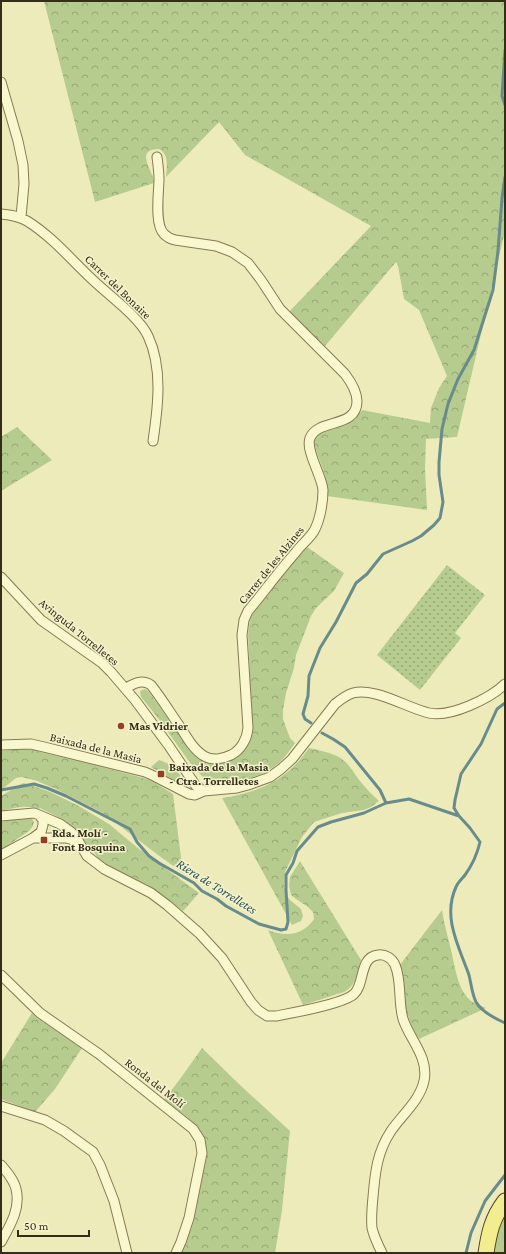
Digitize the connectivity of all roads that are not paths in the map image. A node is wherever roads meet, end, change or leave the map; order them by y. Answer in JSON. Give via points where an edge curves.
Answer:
{"nodes":[{"id":1,"x":1,"y":82,"type":"edge"},
{"id":2,"x":157,"y":157,"type":"dead end"},
{"id":3,"x":1,"y":214,"type":"edge"},
{"id":4,"x":21,"y":217,"type":"junction"},
{"id":5,"x":153,"y":441,"type":"dead end"},
{"id":6,"x":1,"y":577,"type":"edge"},
{"id":7,"x":505,"y":684,"type":"edge"},
{"id":8,"x":126,"y":688,"type":"junction"},
{"id":9,"x":1,"y":745,"type":"edge"},
{"id":10,"x":204,"y":791,"type":"junction"},
{"id":11,"x":39,"y":815,"type":"junction"},
{"id":12,"x":1,"y":816,"type":"edge"},
{"id":13,"x":33,"y":838,"type":"junction"},
{"id":14,"x":82,"y":848,"type":"junction"},
{"id":15,"x":1,"y":856,"type":"edge"},
{"id":16,"x":1,"y":975,"type":"edge"},
{"id":17,"x":1,"y":1106,"type":"edge"},
{"id":18,"x":1,"y":1166,"type":"edge"},
{"id":19,"x":505,"y":1201,"type":"edge"},
{"id":20,"x":1,"y":1242,"type":"edge"},
{"id":21,"x":127,"y":1253,"type":"edge"},
{"id":22,"x":176,"y":1253,"type":"edge"},
{"id":23,"x":382,"y":1253,"type":"edge"},
{"id":24,"x":486,"y":1253,"type":"edge"}],
"edges":[{"from":1,"to":4,"type":"street","via":[[23,165]]},
{"from":2,"to":8,"type":"street","name":"Carrer de les Alzines","via":[[160,227],[164,234],[175,240],[216,246],[232,252],[248,263],[280,309],[345,374],[356,392],[357,406],[344,420],[316,429],[309,439],[323,490],[317,526],[248,611],[244,620],[242,635],[248,728],[243,744],[232,754],[211,759],[198,752],[151,685],[139,682]]},
{"from":3,"to":4,"type":"street","name":"Carrer del Bonaire"},
{"from":4,"to":5,"type":"street","name":"Carrer del Bonaire","via":[[55,242],[93,281],[138,321],[148,336],[157,379],[158,410]]},
{"from":6,"to":8,"type":"street","name":"Avinguda Torrelletes","via":[[41,620],[102,664]]},
{"from":7,"to":10,"type":"street","name":"Baixada de la Masia","via":[[483,700],[462,708],[432,714],[370,692],[353,694],[335,704],[292,759],[270,777],[237,788]]},
{"from":8,"to":10,"type":"street","name":"Avinguda Torrelletes","via":[[196,786]]},
{"from":9,"to":10,"type":"street","name":"Baixada de la Masia","via":[[31,744],[59,750],[145,772],[189,794],[196,795]]},
{"from":11,"to":12,"type":"street","via":[[24,813]]},
{"from":11,"to":13,"type":"street","via":[[43,820],[42,829]]},
{"from":11,"to":14,"type":"street","via":[[71,832]]},
{"from":13,"to":14,"type":"street","via":[[66,838]]},
{"from":13,"to":15,"type":"street"},
{"from":14,"to":23,"type":"street","via":[[87,856],[104,869],[151,894],[184,919],[222,958],[254,1006],[267,1016],[306,1010],[348,998],[357,990],[371,957],[384,955],[393,961],[404,1019],[422,1056],[425,1074],[419,1095],[391,1131],[377,1162],[372,1228]]},
{"from":16,"to":22,"type":"street","name":"Ronda del Molí","via":[[40,1013],[99,1054],[196,1133],[202,1153],[185,1230]]},
{"from":17,"to":21,"type":"street","via":[[45,1120],[93,1152],[114,1201]]},
{"from":18,"to":20,"type":"street","via":[[16,1190],[17,1203],[14,1217]]},
{"from":19,"to":24,"type":"main road","via":[[491,1226]]}]}
